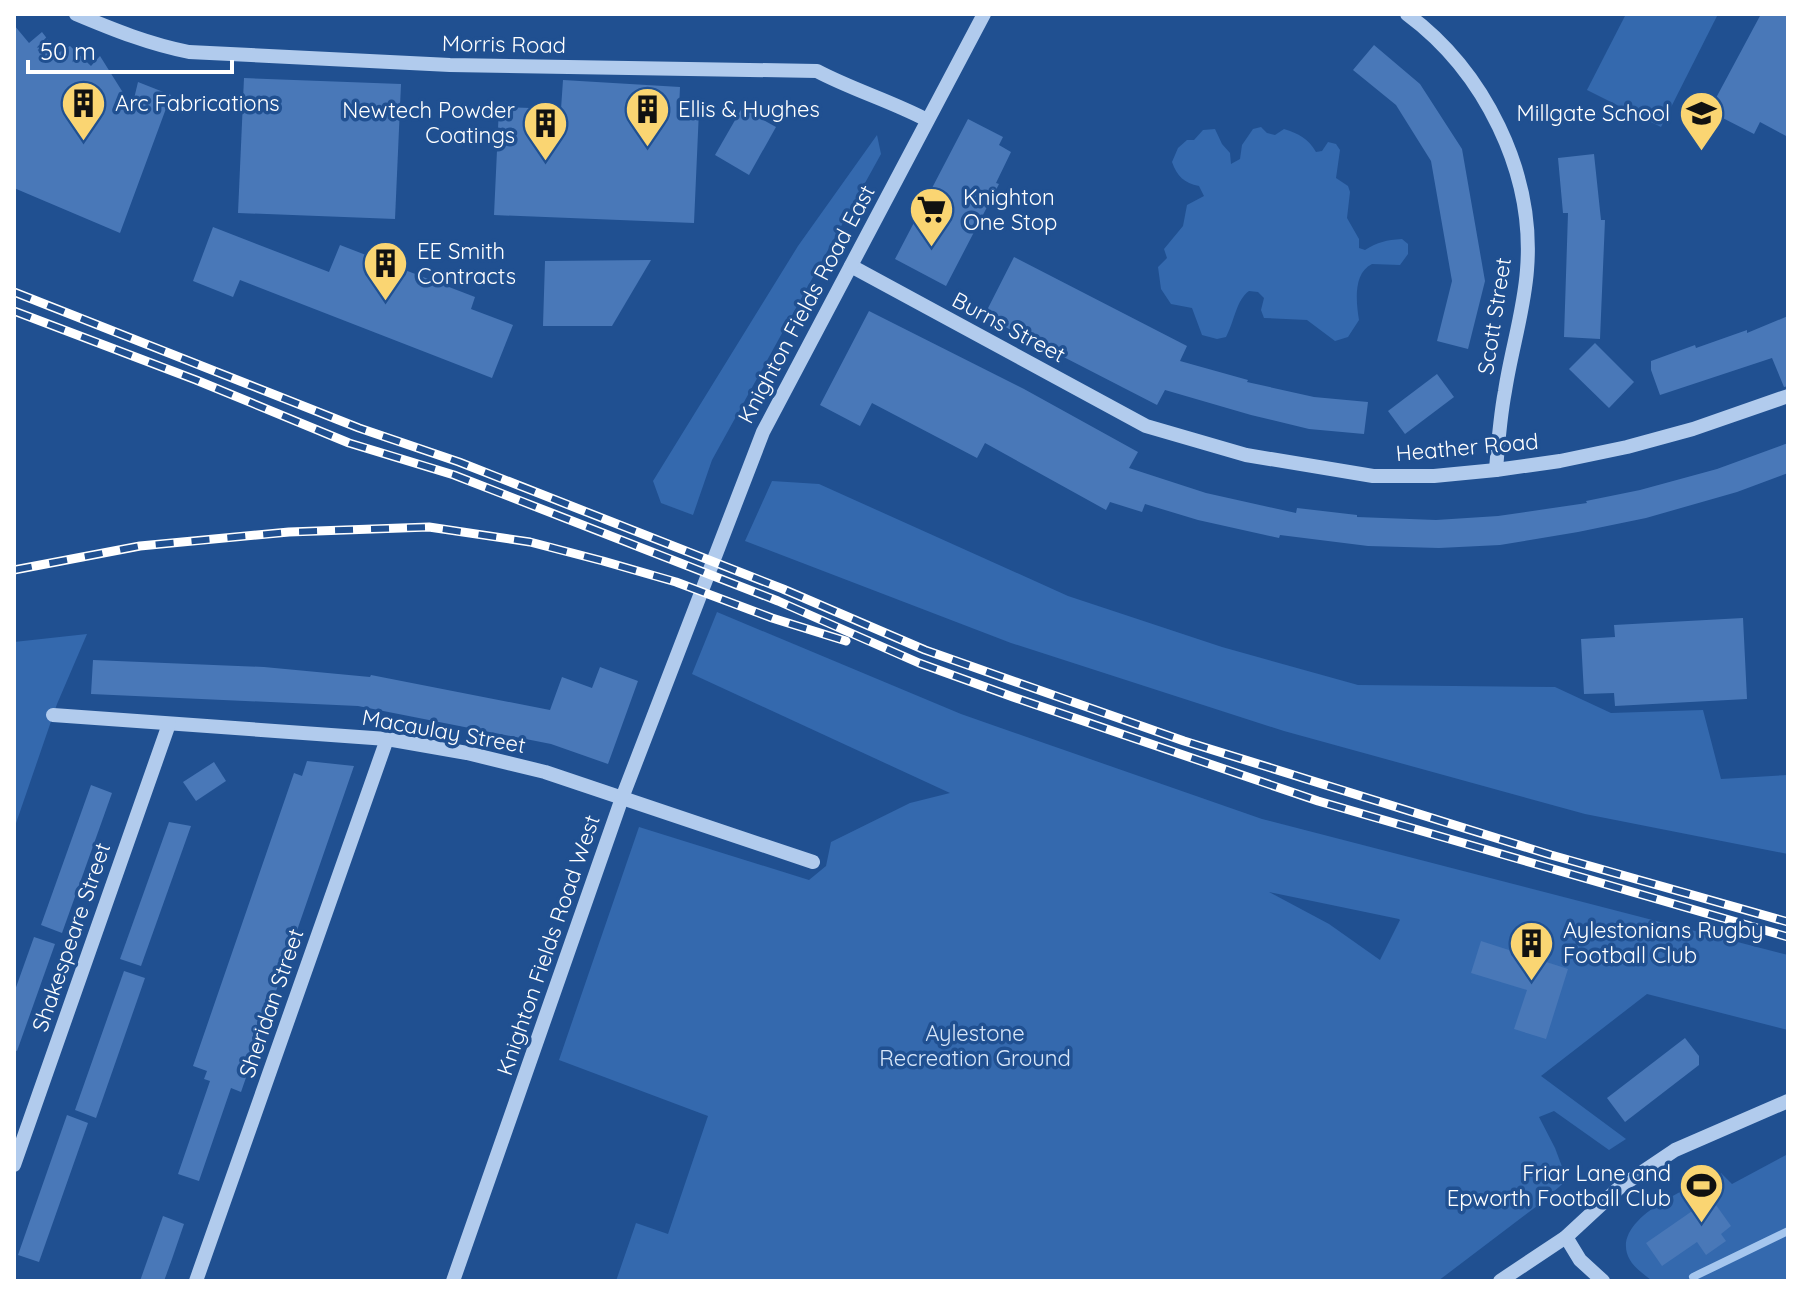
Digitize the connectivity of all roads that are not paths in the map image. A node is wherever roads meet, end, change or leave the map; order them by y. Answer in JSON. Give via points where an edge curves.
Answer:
{"nodes":[{"id":1,"x":76,"y":14,"type":"edge"},
{"id":2,"x":984,"y":14,"type":"edge"},
{"id":3,"x":1407,"y":14,"type":"edge"},
{"id":4,"x":927,"y":120,"type":"junction"},
{"id":5,"x":851,"y":266,"type":"junction"},
{"id":6,"x":1788,"y":396,"type":"edge"},
{"id":7,"x":1146,"y":426,"type":"joint"},
{"id":8,"x":1496,"y":470,"type":"junction"},
{"id":9,"x":689,"y":625,"type":"joint"},
{"id":10,"x":53,"y":715,"type":"dead end"},
{"id":11,"x":169,"y":724,"type":"junction"},
{"id":12,"x":387,"y":739,"type":"junction"},
{"id":13,"x":622,"y":798,"type":"junction"},
{"id":14,"x":813,"y":862,"type":"dead end"},
{"id":15,"x":1788,"y":1101,"type":"edge"},
{"id":16,"x":14,"y":1165,"type":"edge"},
{"id":17,"x":1566,"y":1237,"type":"junction"},
{"id":18,"x":196,"y":1281,"type":"edge"},
{"id":19,"x":453,"y":1281,"type":"edge"},
{"id":20,"x":1500,"y":1281,"type":"edge"},
{"id":21,"x":1603,"y":1281,"type":"edge"}],
"edges":[{"from":1,"to":4,"type":"street","name":"Morris Road","via":[[141,41],[189,52],[450,65],[817,71]]},
{"from":2,"to":4,"type":"street","name":"Knighton Fields Road East"},
{"from":3,"to":8,"type":"street","name":"Scott Street","via":[[1468,73],[1502,135],[1523,203],[1527,268]]},
{"from":4,"to":5,"type":"street","name":"Knighton Fields Road East"},
{"from":5,"to":7,"type":"street","name":"Burns Street"},
{"from":5,"to":9,"type":"street","name":"Knighton Fields Road East","via":[[763,432]]},
{"from":6,"to":8,"type":"street","name":"Heather Road","via":[[1627,447]]},
{"from":7,"to":8,"type":"street","name":"Heather Road","via":[[1246,455],[1373,476]]},
{"from":9,"to":13,"type":"street","name":"Knighton Fields Road West"},
{"from":10,"to":11,"type":"street","name":"Macaulay Street"},
{"from":11,"to":12,"type":"street","name":"Macaulay Street"},
{"from":11,"to":16,"type":"street","name":"Shakespeare Street"},
{"from":12,"to":13,"type":"street","name":"Macaulay Street","via":[[506,762]]},
{"from":12,"to":18,"type":"street","name":"Sheridan Street"},
{"from":13,"to":14,"type":"street","name":"Macaulay Street"},
{"from":13,"to":19,"type":"street","name":"Knighton Fields Road West"},
{"from":15,"to":17,"type":"street","via":[[1675,1150],[1620,1187]]},
{"from":17,"to":20,"type":"street"},
{"from":17,"to":21,"type":"street","via":[[1580,1260]]}]}
